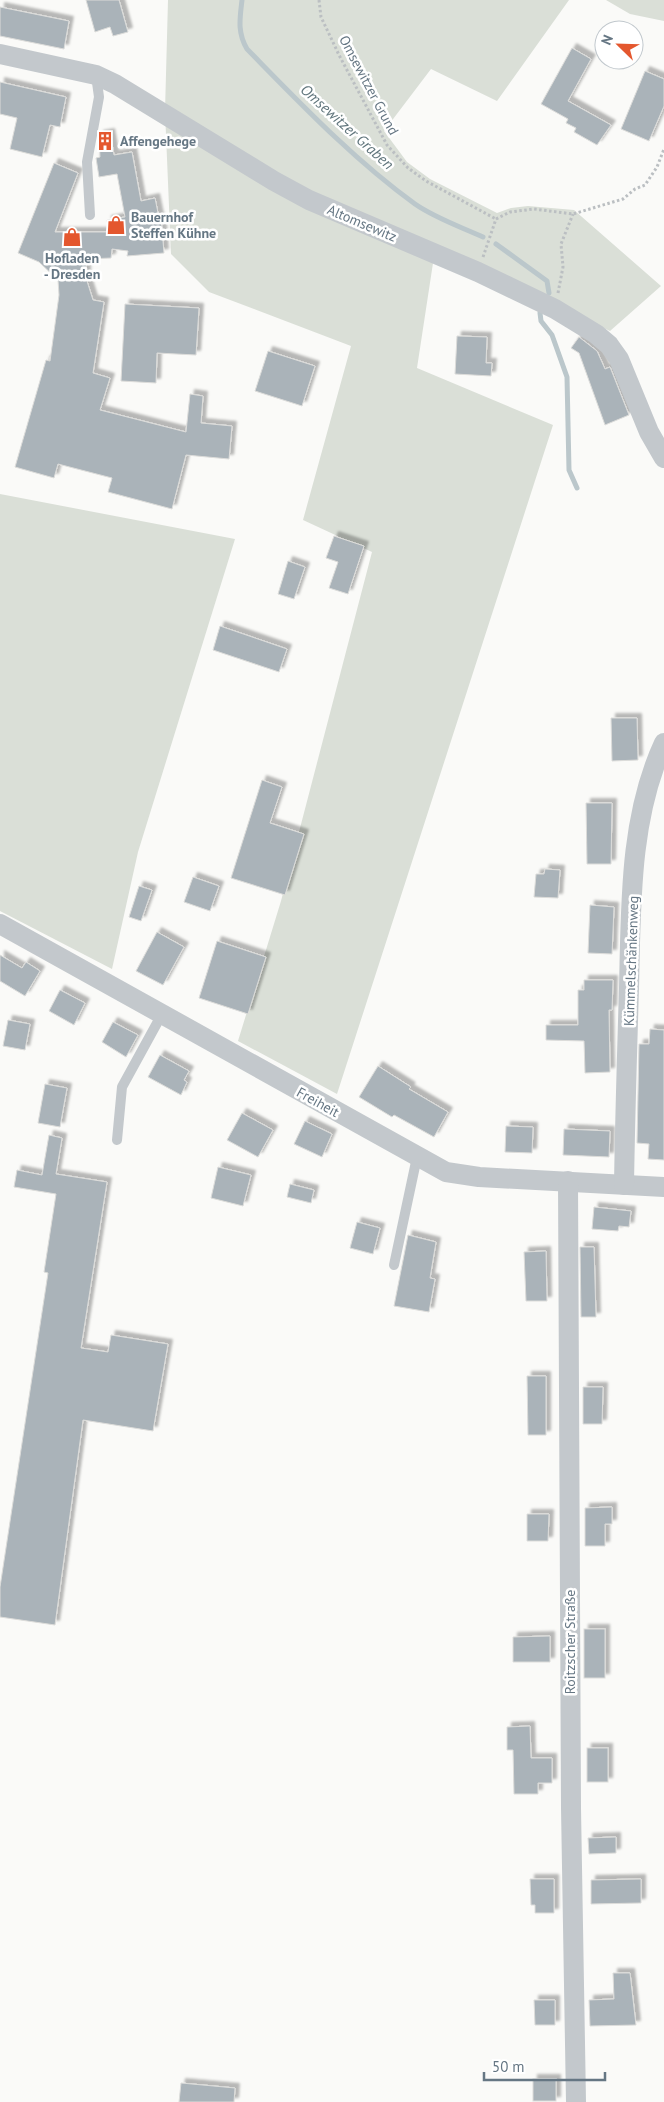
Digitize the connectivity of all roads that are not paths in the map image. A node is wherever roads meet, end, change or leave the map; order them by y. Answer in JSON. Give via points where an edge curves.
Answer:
{"nodes":[{"id":1,"x":0,"y":54,"type":"edge"},
{"id":2,"x":96,"y":75,"type":"junction"},
{"id":3,"x":90,"y":215,"type":"dead end"},
{"id":4,"x":664,"y":458,"type":"edge"},
{"id":5,"x":664,"y":742,"type":"edge"},
{"id":6,"x":0,"y":924,"type":"edge"},
{"id":7,"x":162,"y":1014,"type":"junction"},
{"id":8,"x":117,"y":1140,"type":"dead end"},
{"id":9,"x":417,"y":1157,"type":"junction"},
{"id":10,"x":568,"y":1181,"type":"junction"},
{"id":11,"x":624,"y":1185,"type":"junction"},
{"id":12,"x":664,"y":1187,"type":"edge"},
{"id":13,"x":394,"y":1264,"type":"dead end"},
{"id":14,"x":576,"y":2102,"type":"edge"}],
"edges":[{"from":1,"to":2,"type":"street","name":"Altomsewitz"},
{"from":2,"to":3,"type":"lane","via":[[99,97],[87,162]]},
{"from":2,"to":4,"type":"street","name":"Altomsewitz","via":[[309,200],[478,272],[555,309],[596,334],[619,359],[649,432]]},
{"from":5,"to":11,"type":"street","name":"Kümmelschänkenweg","via":[[644,798],[636,849]]},
{"from":6,"to":7,"type":"street","name":"Freiheit"},
{"from":7,"to":8,"type":"lane","via":[[122,1086]]},
{"from":7,"to":9,"type":"street","name":"Freiheit"},
{"from":9,"to":10,"type":"street","name":"Freiheit","via":[[458,1175]]},
{"from":9,"to":13,"type":"lane"},
{"from":10,"to":11,"type":"street","name":"Freiheit"},
{"from":10,"to":14,"type":"street","name":"Roitzscher Straße"},
{"from":11,"to":12,"type":"street","name":"Freiheit"}]}
